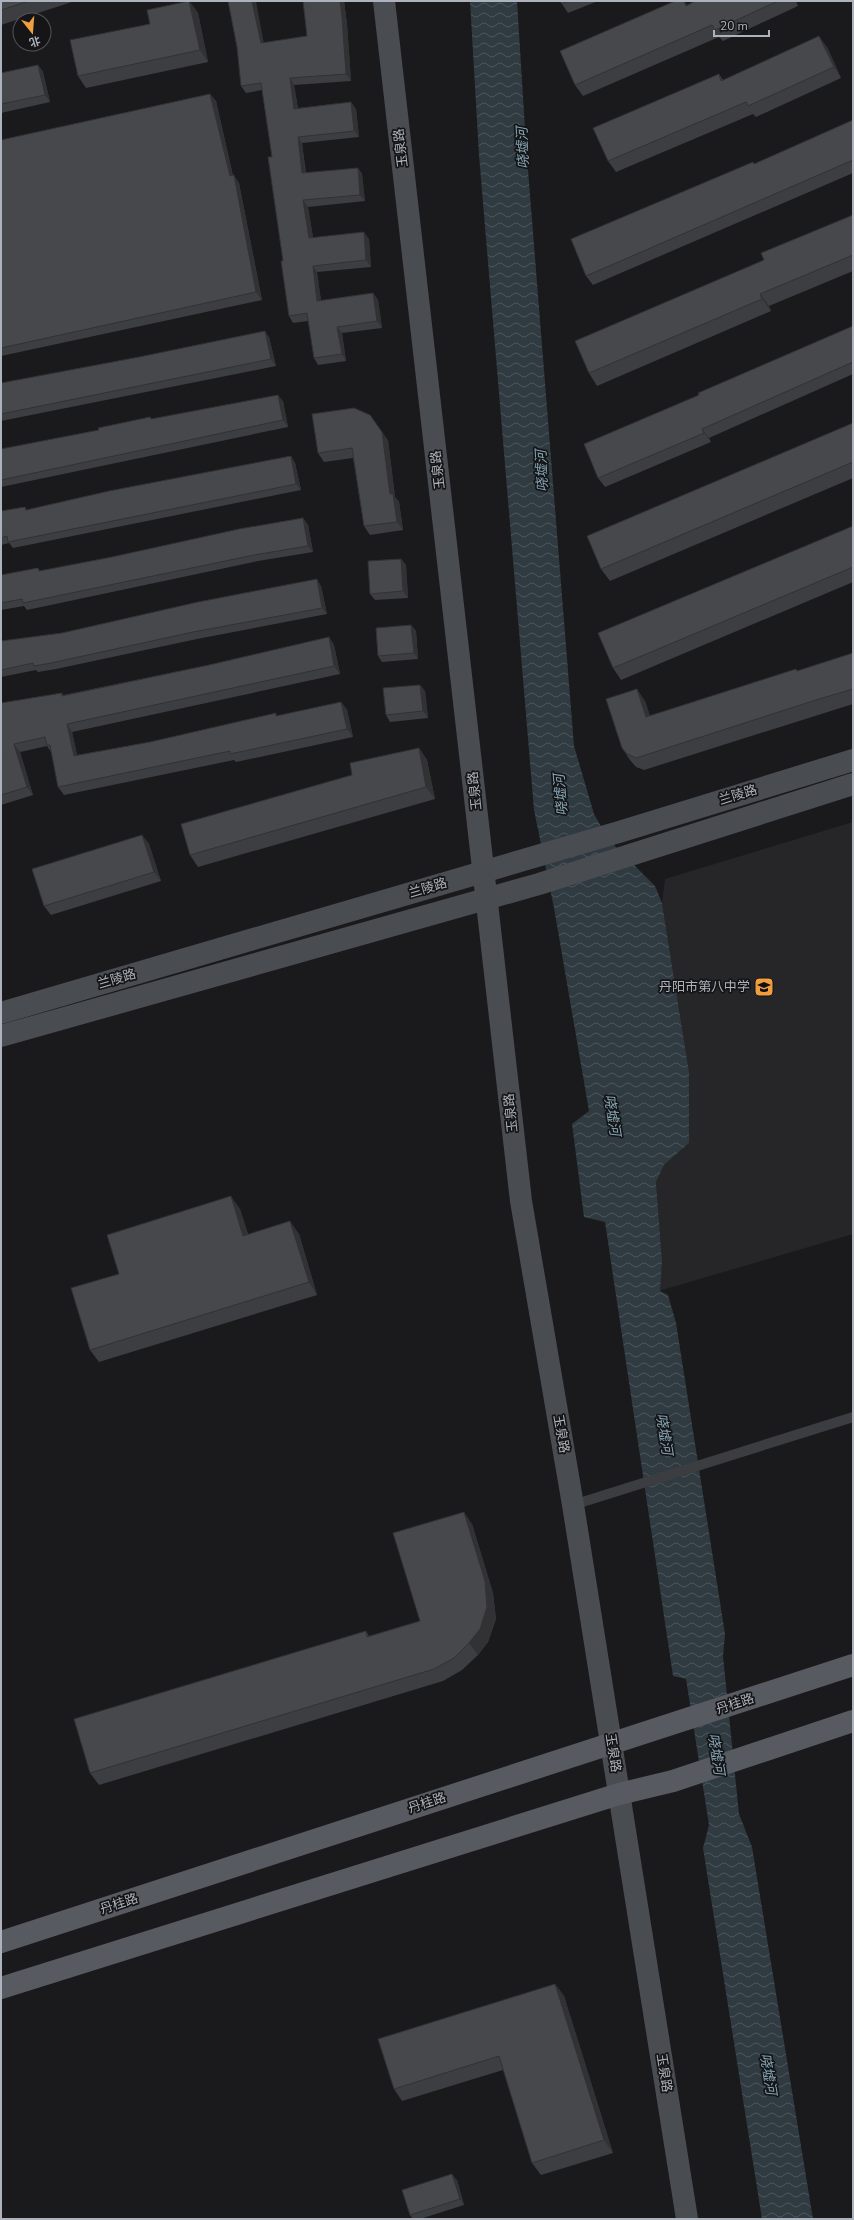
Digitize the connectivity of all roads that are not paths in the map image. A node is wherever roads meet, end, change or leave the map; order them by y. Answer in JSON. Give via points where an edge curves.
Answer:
{"nodes":[{"id":1,"x":384,"y":1,"type":"edge"},
{"id":2,"x":853,"y":760,"type":"edge"},
{"id":3,"x":853,"y":784,"type":"edge"},
{"id":4,"x":484,"y":871,"type":"junction"},
{"id":5,"x":487,"y":899,"type":"junction"},
{"id":6,"x":1,"y":1013,"type":"edge"},
{"id":7,"x":1,"y":1036,"type":"edge"},
{"id":8,"x":853,"y":1417,"type":"edge"},
{"id":9,"x":573,"y":1505,"type":"junction"},
{"id":10,"x":853,"y":1665,"type":"edge"},
{"id":11,"x":853,"y":1721,"type":"edge"},
{"id":12,"x":611,"y":1743,"type":"junction"},
{"id":13,"x":619,"y":1794,"type":"junction"},
{"id":14,"x":1,"y":1942,"type":"edge"},
{"id":15,"x":1,"y":1988,"type":"edge"},
{"id":16,"x":687,"y":2219,"type":"edge"}],
"edges":[{"from":1,"to":4,"type":"street","name":"玉泉路"},
{"from":2,"to":4,"type":"street","name":"兰陵路"},
{"from":3,"to":5,"type":"street","name":"兰陵路"},
{"from":4,"to":5,"type":"street","name":"玉泉路"},
{"from":4,"to":6,"type":"street","name":"兰陵路"},
{"from":5,"to":7,"type":"street","name":"兰陵路"},
{"from":5,"to":9,"type":"street","name":"玉泉路","via":[[521,1201]]},
{"from":8,"to":9,"type":"lane"},
{"from":9,"to":12,"type":"street","name":"玉泉路"},
{"from":10,"to":12,"type":"main road","name":"丹桂路"},
{"from":11,"to":13,"type":"main road","via":[[673,1781]]},
{"from":12,"to":13,"type":"street","name":"玉泉路"},
{"from":12,"to":14,"type":"main road","name":"丹桂路"},
{"from":13,"to":15,"type":"main road"},
{"from":13,"to":16,"type":"street","name":"玉泉路"}]}
